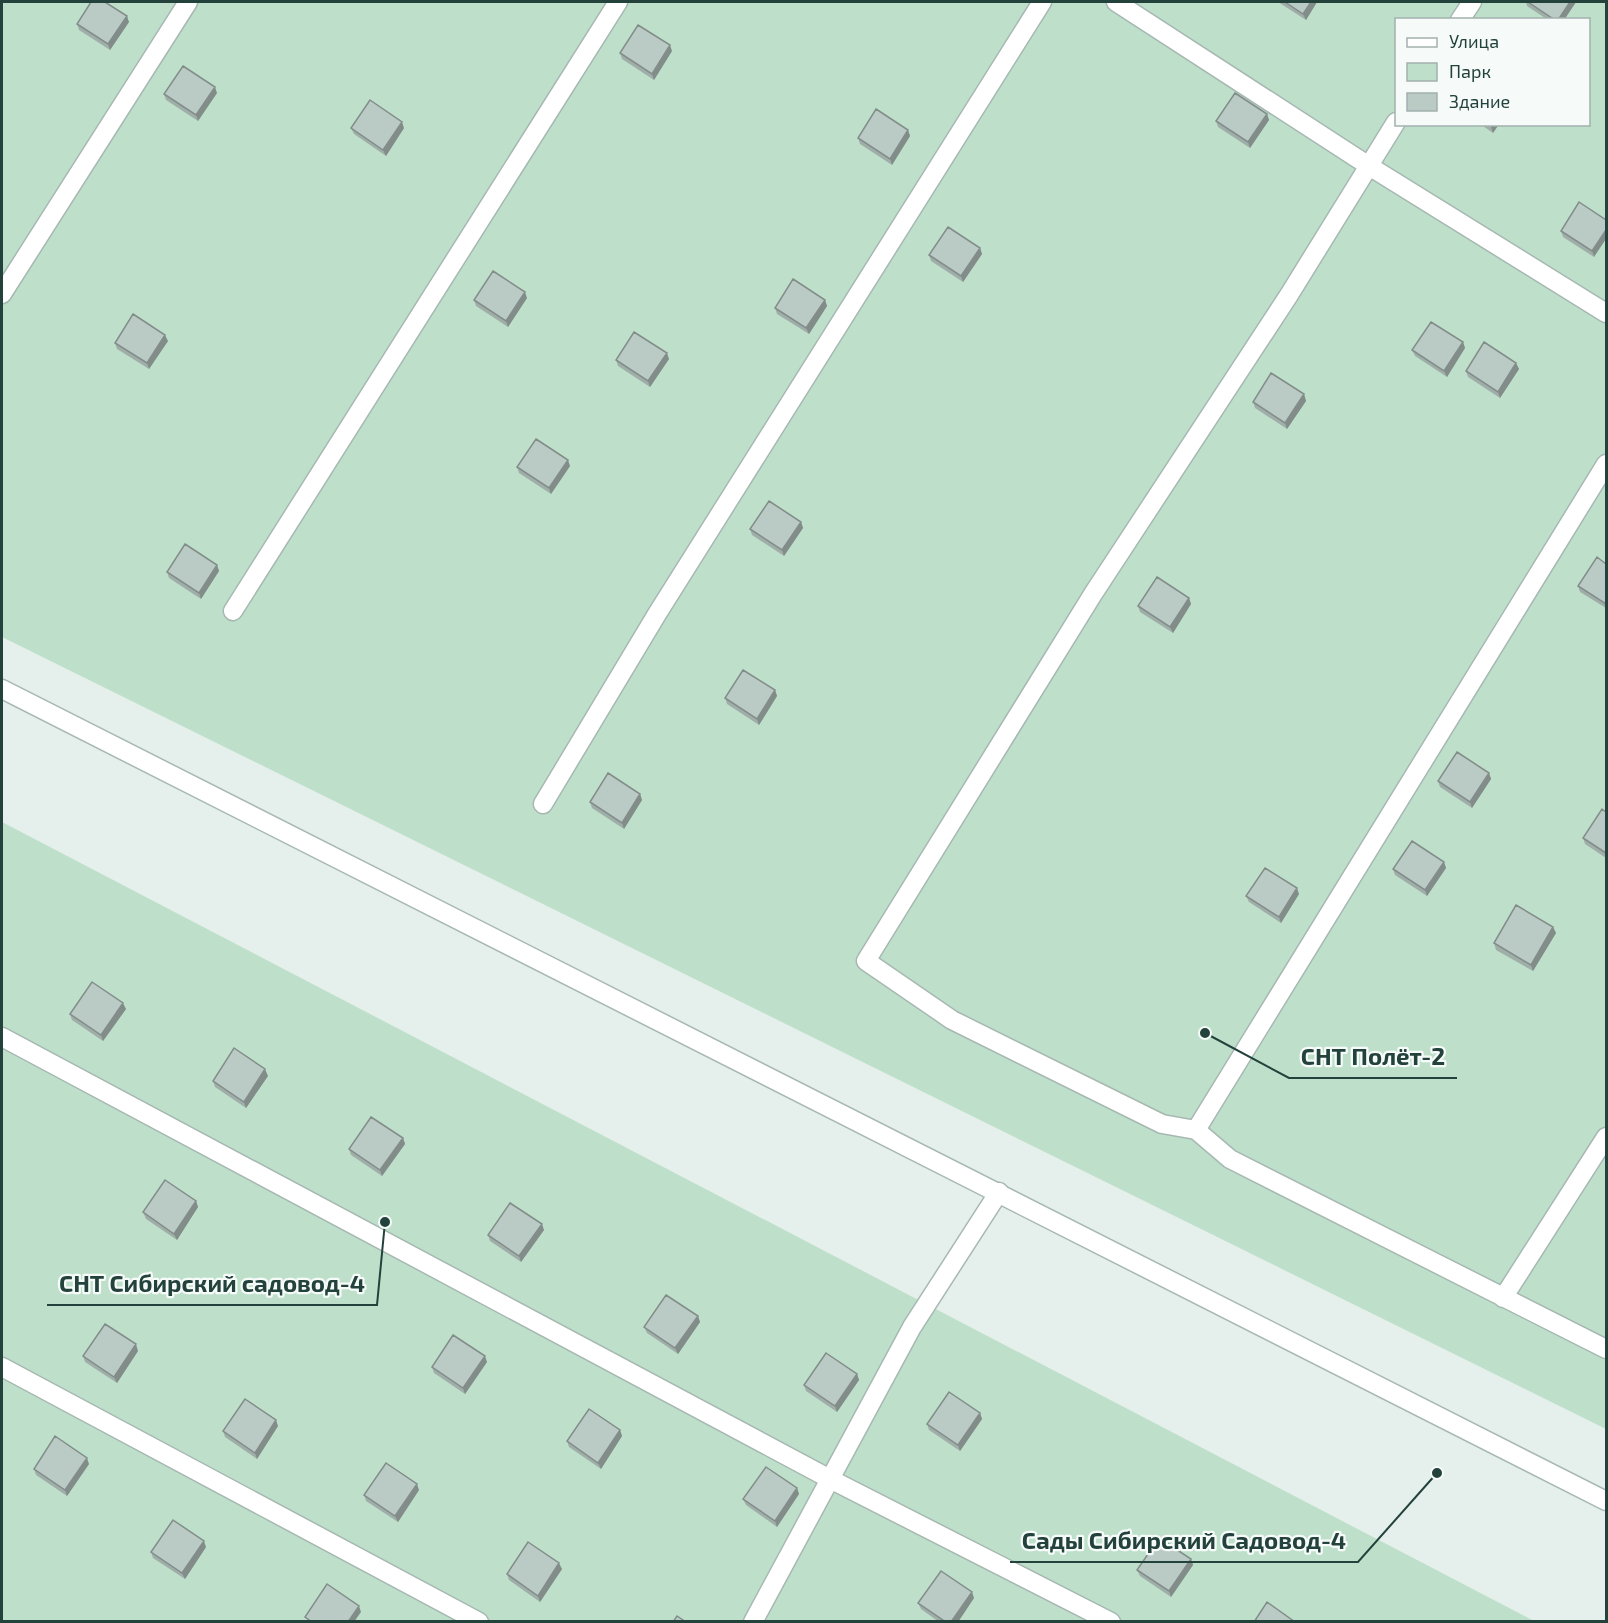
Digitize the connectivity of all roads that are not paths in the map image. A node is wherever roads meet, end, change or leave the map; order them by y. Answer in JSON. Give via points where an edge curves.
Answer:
{"nodes":[{"id":1,"x":188,"y":2,"type":"edge"},
{"id":2,"x":618,"y":2,"type":"edge"},
{"id":3,"x":1042,"y":2,"type":"edge"},
{"id":4,"x":1116,"y":2,"type":"edge"},
{"id":5,"x":1472,"y":2,"type":"edge"},
{"id":6,"x":1461,"y":18,"type":"edge"},
{"id":7,"x":1395,"y":124,"type":"edge"},
{"id":8,"x":1369,"y":166,"type":"junction"},
{"id":9,"x":2,"y":294,"type":"edge"},
{"id":10,"x":1606,"y":313,"type":"edge"},
{"id":11,"x":1606,"y":464,"type":"edge"},
{"id":12,"x":233,"y":611,"type":"dead end"},
{"id":13,"x":2,"y":689,"type":"edge"},
{"id":14,"x":543,"y":804,"type":"dead end"},
{"id":15,"x":2,"y":1037,"type":"edge"},
{"id":16,"x":1196,"y":1130,"type":"junction"},
{"id":17,"x":1606,"y":1137,"type":"edge"},
{"id":18,"x":999,"y":1192,"type":"junction"},
{"id":19,"x":1503,"y":1298,"type":"junction"},
{"id":20,"x":1606,"y":1349,"type":"edge"},
{"id":21,"x":2,"y":1368,"type":"edge"},
{"id":22,"x":830,"y":1479,"type":"junction"},
{"id":23,"x":1606,"y":1501,"type":"edge"},
{"id":24,"x":479,"y":1622,"type":"edge"},
{"id":25,"x":753,"y":1622,"type":"edge"},
{"id":26,"x":1111,"y":1622,"type":"edge"}],
"edges":[{"from":1,"to":9,"type":"street"},
{"from":2,"to":12,"type":"street"},
{"from":3,"to":14,"type":"street","via":[[657,614]]},
{"from":4,"to":8,"type":"street"},
{"from":5,"to":6,"type":"street"},
{"from":7,"to":8,"type":"street"},
{"from":8,"to":10,"type":"street"},
{"from":8,"to":16,"type":"street","via":[[1093,594],[866,962],[952,1020],[1162,1124]]},
{"from":11,"to":16,"type":"street"},
{"from":13,"to":18,"type":"street"},
{"from":15,"to":22,"type":"street"},
{"from":16,"to":19,"type":"street","via":[[1230,1159]]},
{"from":17,"to":19,"type":"street"},
{"from":18,"to":22,"type":"street","via":[[912,1327]]},
{"from":18,"to":23,"type":"street"},
{"from":19,"to":20,"type":"street"},
{"from":21,"to":24,"type":"street"},
{"from":22,"to":25,"type":"street"},
{"from":22,"to":26,"type":"street"}]}
